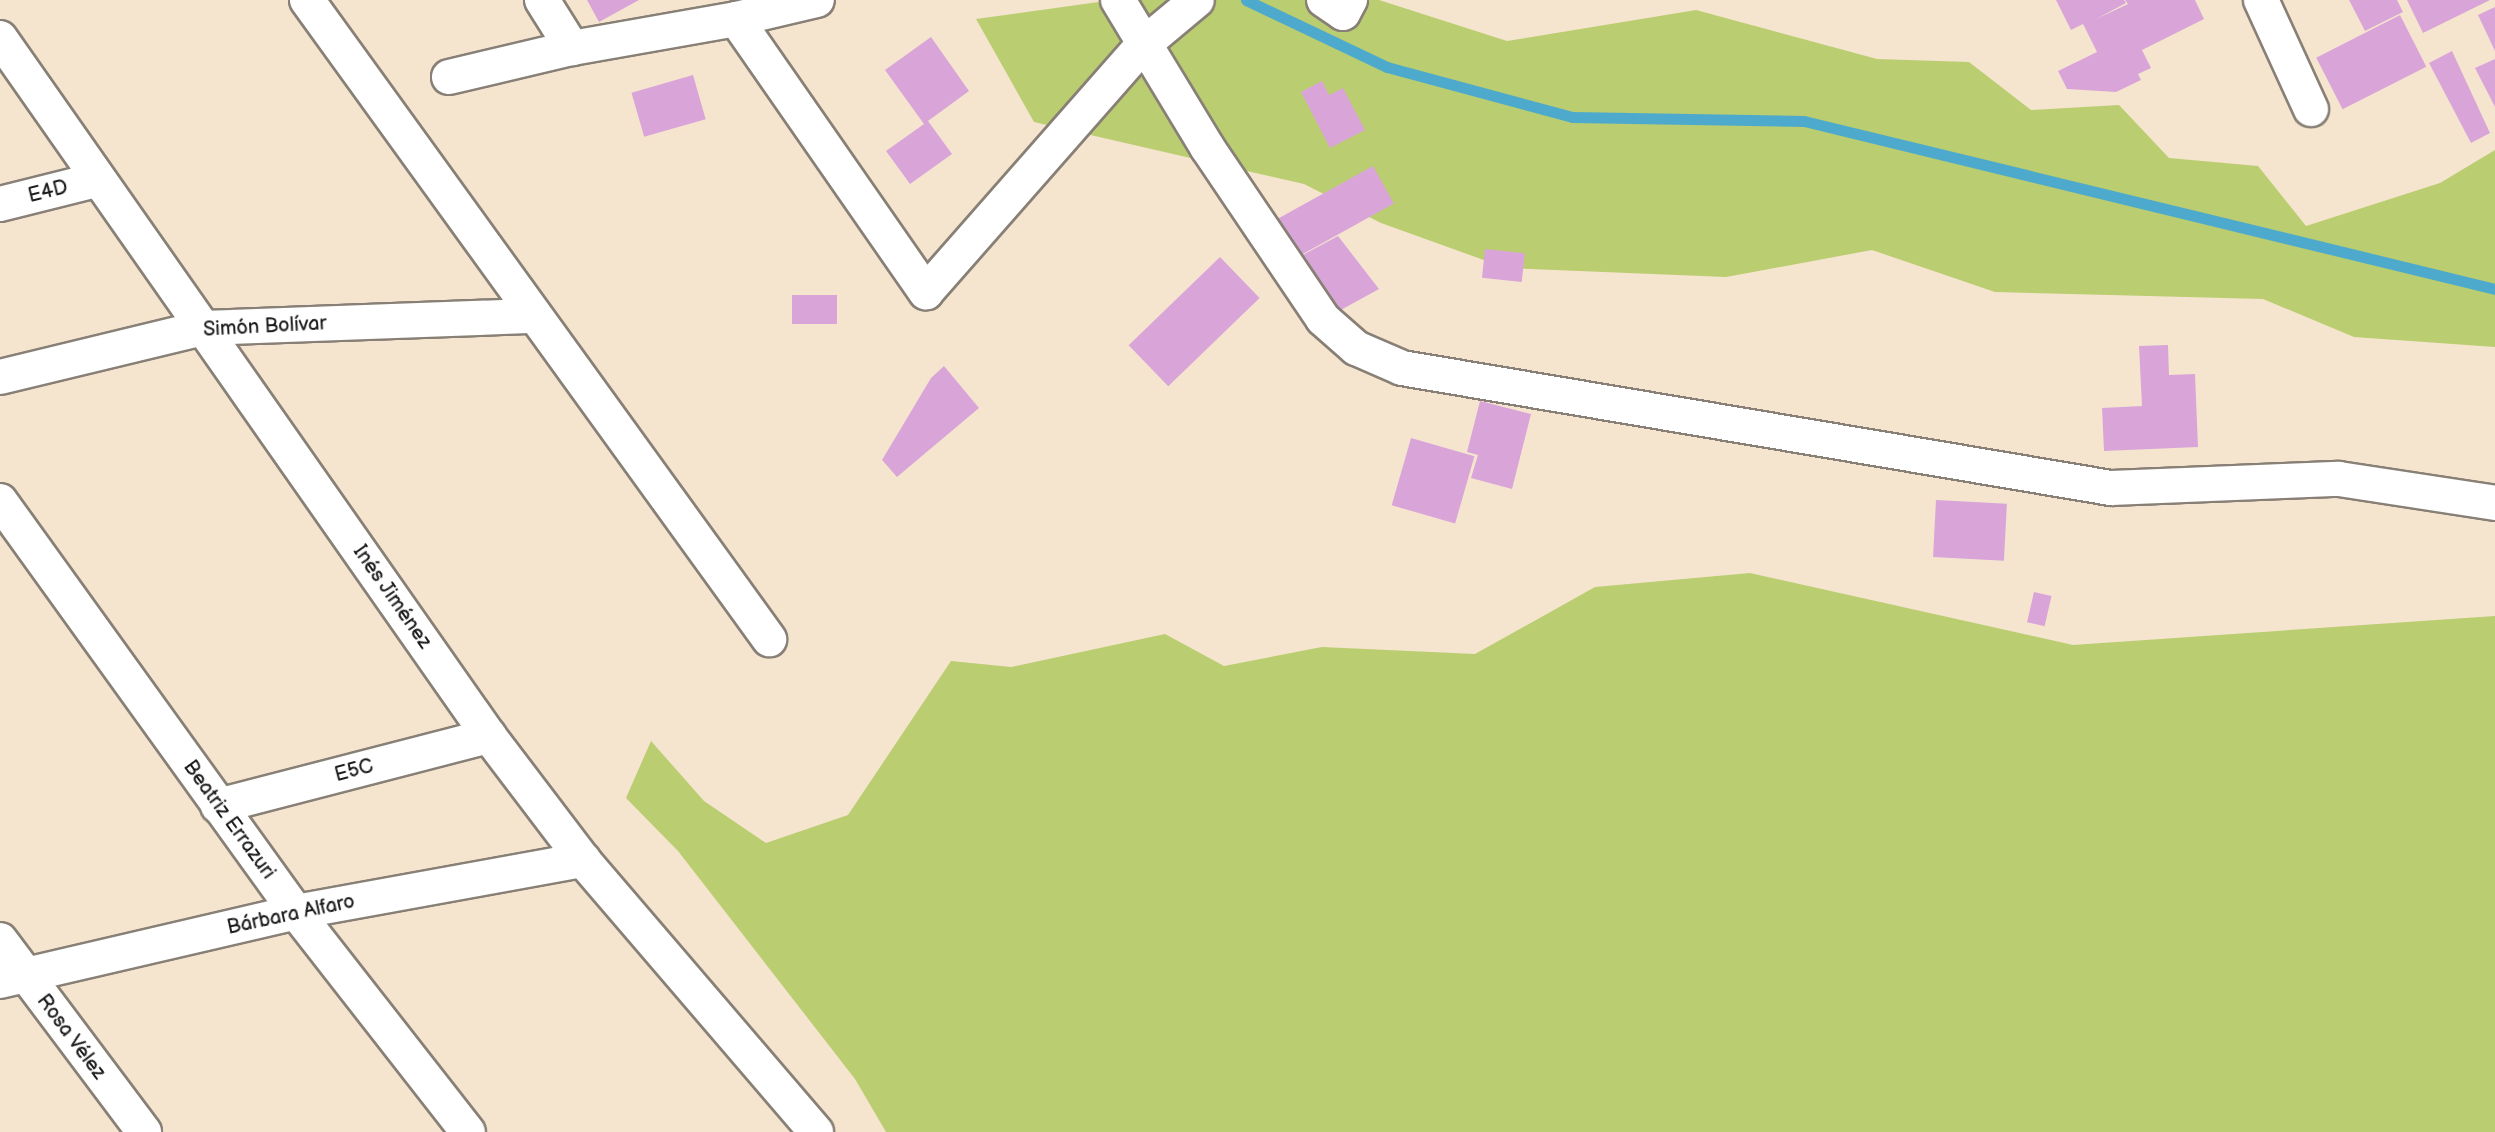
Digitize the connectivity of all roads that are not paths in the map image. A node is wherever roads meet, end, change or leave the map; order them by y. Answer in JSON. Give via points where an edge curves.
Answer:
{"nodes":[{"id":1,"x":307,"y":0,"type":"edge"},
{"id":2,"x":542,"y":0,"type":"edge"},
{"id":3,"x":817,"y":0,"type":"edge"},
{"id":4,"x":1118,"y":0,"type":"edge"},
{"id":5,"x":1197,"y":0,"type":"edge"},
{"id":6,"x":1324,"y":0,"type":"edge"},
{"id":7,"x":1350,"y":0,"type":"edge"},
{"id":8,"x":2261,"y":0,"type":"edge"},
{"id":9,"x":736,"y":19,"type":"junction"},
{"id":10,"x":0,"y":38,"type":"edge"},
{"id":11,"x":1143,"y":45,"type":"junction"},
{"id":12,"x":572,"y":48,"type":"junction"},
{"id":13,"x":449,"y":77,"type":"dead end"},
{"id":14,"x":2311,"y":109,"type":"dead end"},
{"id":15,"x":96,"y":180,"type":"junction"},
{"id":16,"x":0,"y":204,"type":"edge"},
{"id":17,"x":535,"y":316,"type":"junction"},
{"id":18,"x":203,"y":328,"type":"junction"},
{"id":19,"x":0,"y":377,"type":"edge"},
{"id":20,"x":0,"y":501,"type":"edge"},
{"id":21,"x":2495,"y":503,"type":"edge"},
{"id":22,"x":769,"y":639,"type":"dead end"},
{"id":23,"x":489,"y":736,"type":"junction"},
{"id":24,"x":218,"y":806,"type":"junction"},
{"id":25,"x":583,"y":860,"type":"junction"},
{"id":26,"x":296,"y":912,"type":"junction"},
{"id":27,"x":0,"y":940,"type":"edge"},
{"id":28,"x":12,"y":978,"type":"edge"},
{"id":29,"x":144,"y":1132,"type":"edge"},
{"id":30,"x":468,"y":1132,"type":"edge"},
{"id":31,"x":816,"y":1132,"type":"edge"}],
"edges":[{"from":1,"to":17,"type":"street"},
{"from":2,"to":12,"type":"street"},
{"from":3,"to":9,"type":"street"},
{"from":4,"to":11,"type":"street"},
{"from":5,"to":11,"type":"street"},
{"from":6,"to":7,"type":"street","via":[[1343,13]]},
{"from":8,"to":14,"type":"street"},
{"from":9,"to":11,"type":"street","via":[[926,292]]},
{"from":9,"to":12,"type":"street"},
{"from":10,"to":15,"type":"street","name":"Inés Jiménez"},
{"from":11,"to":21,"type":"street","via":[[1323,319],[1356,348],[1402,368],[2111,488],[2339,479]]},
{"from":12,"to":13,"type":"street"},
{"from":15,"to":16,"type":"street","name":"E4D"},
{"from":15,"to":18,"type":"street","name":"Inés Jiménez"},
{"from":17,"to":18,"type":"street","name":"Simón Bolívar"},
{"from":17,"to":22,"type":"street"},
{"from":18,"to":19,"type":"street","name":"Simón Bolívar"},
{"from":18,"to":23,"type":"street","name":"Inés Jiménez"},
{"from":20,"to":24,"type":"street","name":"Beatriz Errazuri"},
{"from":23,"to":24,"type":"street","name":"E5C"},
{"from":23,"to":25,"type":"street","name":"Inés Jiménez"},
{"from":24,"to":26,"type":"street","name":"Beatriz Errazuri"},
{"from":25,"to":26,"type":"street","name":"Bárbara Alfaro"},
{"from":25,"to":31,"type":"street","name":"Inés Jiménez"},
{"from":26,"to":28,"type":"street","name":"Bárbara Alfaro"},
{"from":26,"to":30,"type":"street","name":"Beatriz Errazuri"},
{"from":27,"to":28,"type":"street","name":"Rosa Vélez"},
{"from":28,"to":29,"type":"street","name":"Rosa Vélez"}]}
